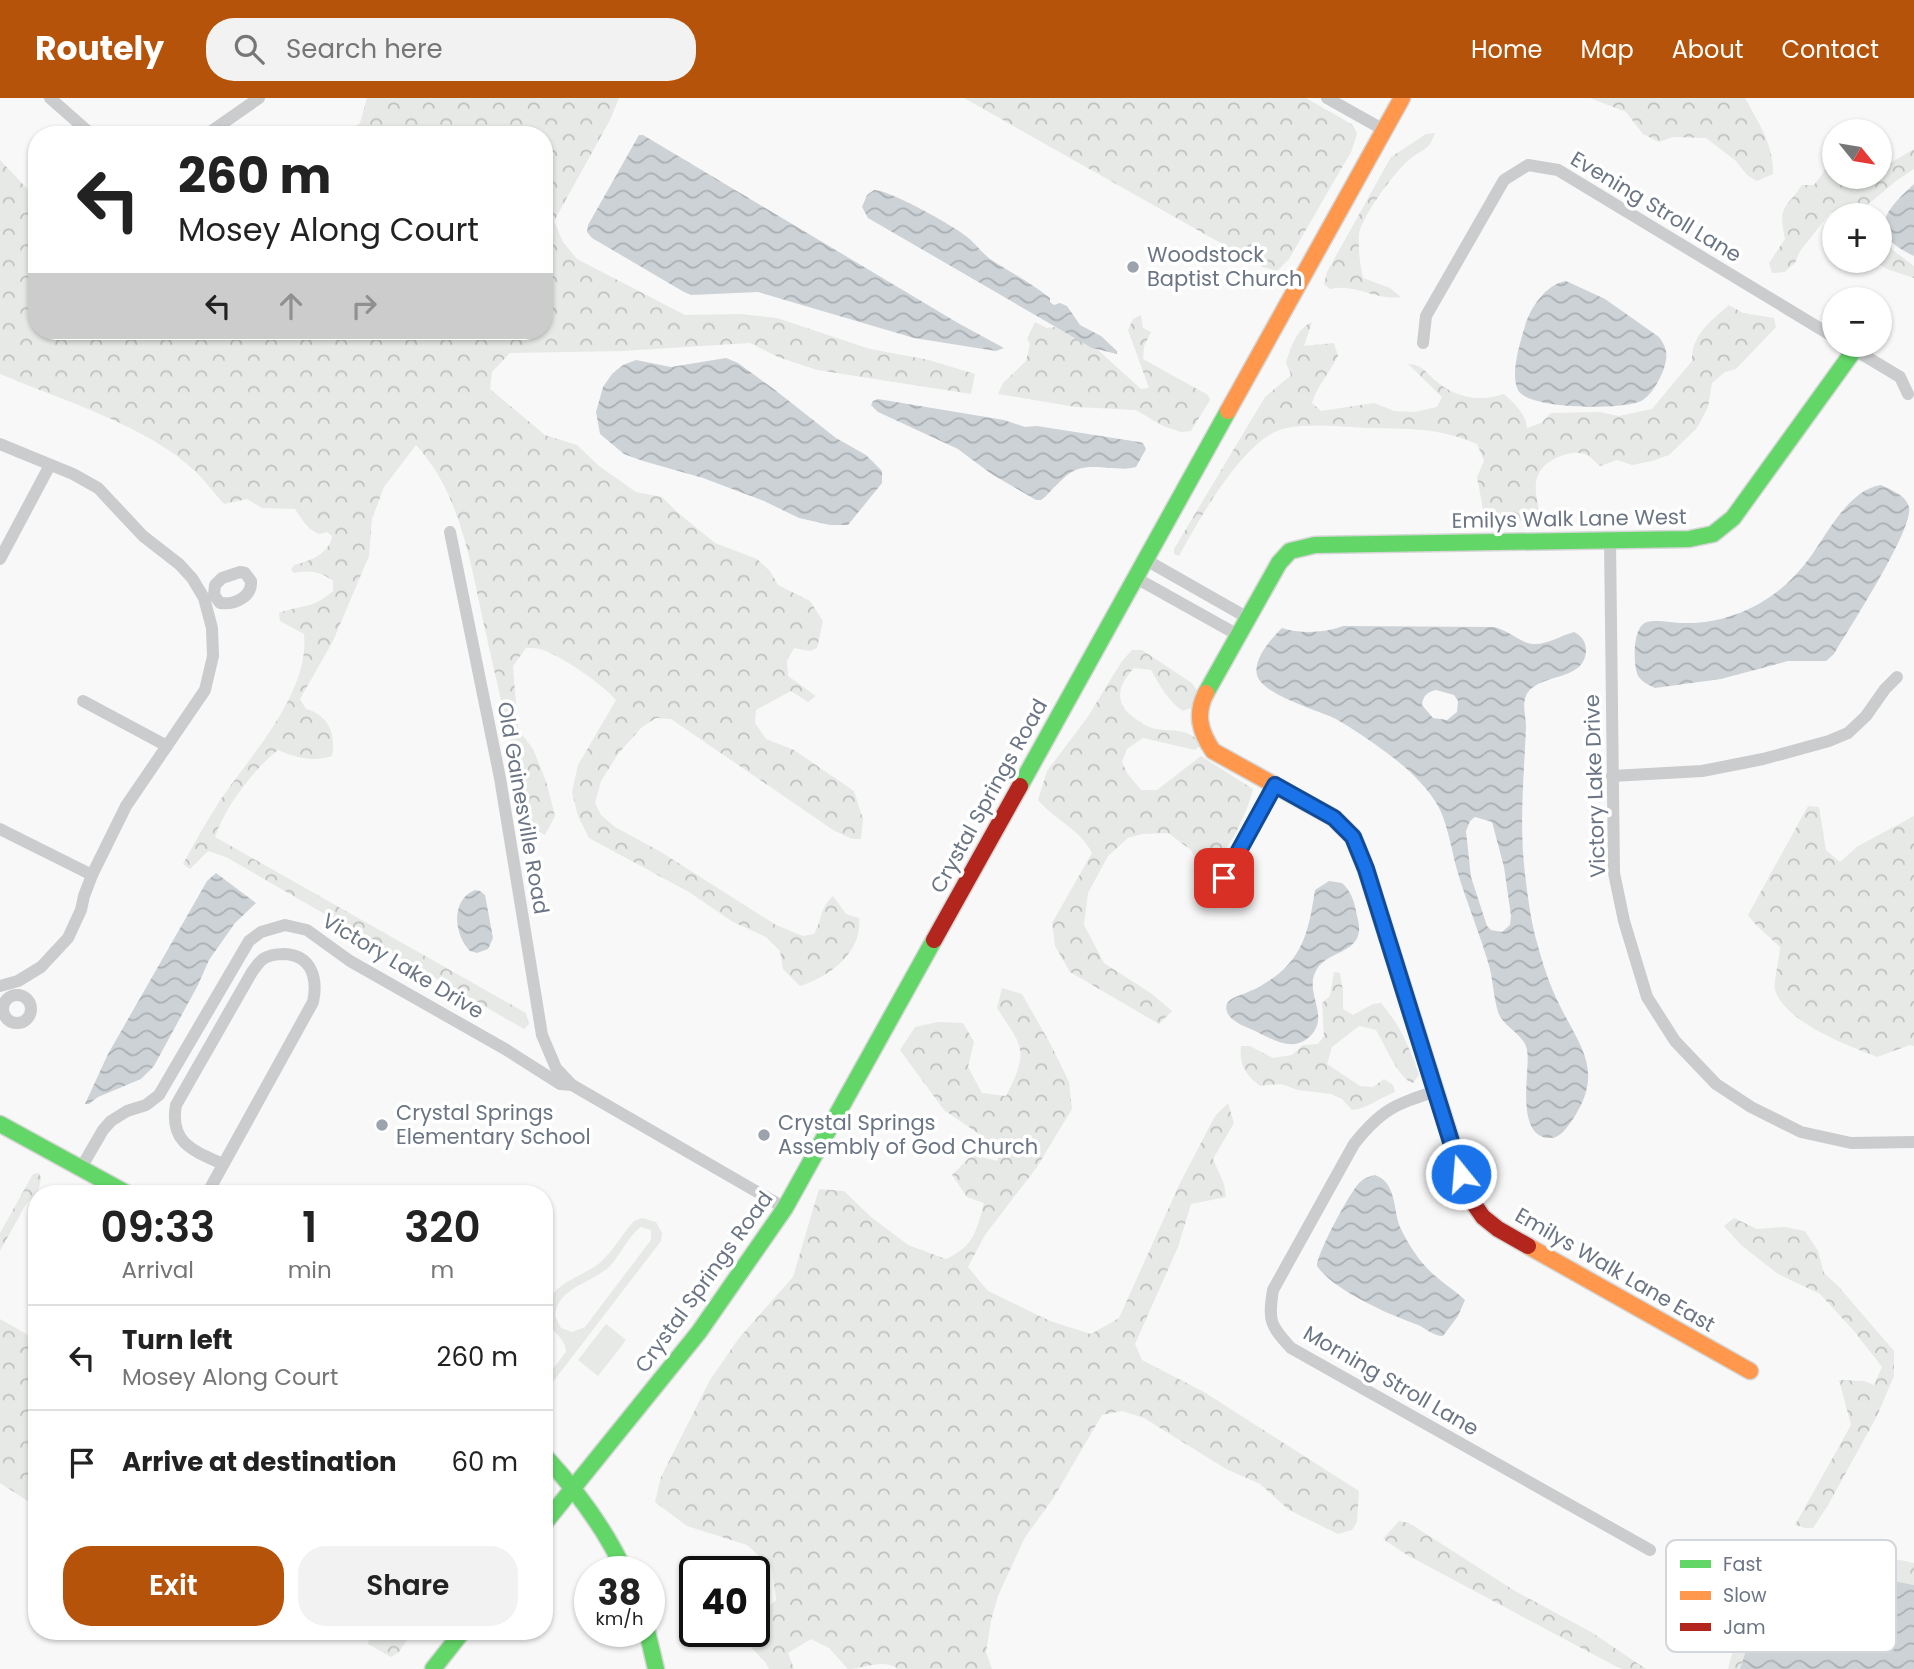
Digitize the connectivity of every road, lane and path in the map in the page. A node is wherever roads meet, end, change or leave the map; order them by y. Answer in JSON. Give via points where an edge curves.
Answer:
{"nodes":[{"id":1,"x":50,"y":98,"type":"edge"},
{"id":2,"x":259,"y":98,"type":"edge"},
{"id":3,"x":1327,"y":98,"type":"edge"},
{"id":4,"x":1402,"y":98,"type":"edge"},
{"id":5,"x":82,"y":126,"type":"edge"},
{"id":6,"x":219,"y":126,"type":"edge"},
{"id":7,"x":1384,"y":130,"type":"junction"},
{"id":8,"x":1822,"y":330,"type":"edge"},
{"id":9,"x":1423,"y":343,"type":"dead end"},
{"id":10,"x":1844,"y":357,"type":"edge"},
{"id":11,"x":1867,"y":357,"type":"edge"},
{"id":12,"x":1908,"y":394,"type":"dead end"},
{"id":13,"x":0,"y":444,"type":"edge"},
{"id":14,"x":50,"y":466,"type":"junction"},
{"id":15,"x":450,"y":531,"type":"dead end"},
{"id":16,"x":1610,"y":540,"type":"junction"},
{"id":17,"x":0,"y":559,"type":"edge"},
{"id":18,"x":1146,"y":560,"type":"junction"},
{"id":19,"x":1136,"y":578,"type":"junction"},
{"id":20,"x":1248,"y":618,"type":"junction"},
{"id":21,"x":1238,"y":635,"type":"junction"},
{"id":22,"x":1897,"y":677,"type":"dead end"},
{"id":23,"x":83,"y":701,"type":"dead end"},
{"id":24,"x":167,"y":746,"type":"junction"},
{"id":25,"x":1612,"y":776,"type":"junction"},
{"id":26,"x":1275,"y":785,"type":"junction"},
{"id":27,"x":0,"y":830,"type":"edge"},
{"id":28,"x":92,"y":875,"type":"junction"},
{"id":29,"x":1211,"y":901,"type":"dead end"},
{"id":30,"x":8,"y":989,"type":"edge"},
{"id":31,"x":572,"y":1085,"type":"junction"},
{"id":32,"x":1436,"y":1091,"type":"junction"},
{"id":33,"x":0,"y":1124,"type":"edge"},
{"id":34,"x":1914,"y":1142,"type":"edge"},
{"id":35,"x":223,"y":1164,"type":"junction"},
{"id":36,"x":82,"y":1168,"type":"junction"},
{"id":37,"x":112,"y":1185,"type":"edge"},
{"id":38,"x":212,"y":1185,"type":"edge"},
{"id":39,"x":785,"y":1208,"type":"junction"},
{"id":40,"x":1750,"y":1371,"type":"dead end"},
{"id":41,"x":553,"y":1465,"type":"edge"},
{"id":42,"x":572,"y":1487,"type":"junction"},
{"id":43,"x":553,"y":1512,"type":"edge"},
{"id":44,"x":1650,"y":1550,"type":"dead end"},
{"id":45,"x":617,"y":1556,"type":"edge"},
{"id":46,"x":456,"y":1640,"type":"edge"},
{"id":47,"x":651,"y":1647,"type":"edge"},
{"id":48,"x":433,"y":1669,"type":"edge"},
{"id":49,"x":656,"y":1669,"type":"edge"}],
"edges":[{"from":1,"to":5,"type":"street"},
{"from":2,"to":6,"type":"street"},
{"from":3,"to":7,"type":"street"},
{"from":4,"to":7,"type":"street","name":"Crystal Springs Road"},
{"from":7,"to":18,"type":"street","name":"Crystal Springs Road"},
{"from":8,"to":9,"type":"street","name":"Evening Stroll Lane","via":[[1558,170],[1528,165],[1504,180],[1426,316]]},
{"from":10,"to":16,"type":"street","name":"Emilys Walk Lane West","via":[[1733,518],[1713,534],[1689,539]]},
{"from":11,"to":12,"type":"street","via":[[1900,377]]},
{"from":13,"to":14,"type":"street"},
{"from":14,"to":17,"type":"street"},
{"from":14,"to":24,"type":"street","via":[[98,488],[209,597],[212,668],[205,690]]},
{"from":15,"to":31,"type":"street","name":"Old Gainesville Road","via":[[500,778],[542,1035],[556,1068]]},
{"from":16,"to":20,"type":"street","name":"Emilys Walk Lane West","via":[[1315,545],[1290,551]]},
{"from":16,"to":25,"type":"street","name":"Victory Lake Drive"},
{"from":18,"to":19,"type":"street","name":"Crystal Springs Road"},
{"from":18,"to":20,"type":"street"},
{"from":19,"to":21,"type":"street"},
{"from":19,"to":39,"type":"street","name":"Crystal Springs Road"},
{"from":20,"to":21,"type":"street","name":"Emilys Walk Lane West"},
{"from":21,"to":26,"type":"street","name":"Emilys Walk Lane East","via":[[1200,705],[1199,724],[1213,751]]},
{"from":22,"to":25,"type":"street","via":[[1867,716],[1848,733],[1829,741],[1702,771]]},
{"from":23,"to":24,"type":"street"},
{"from":24,"to":28,"type":"street","via":[[126,806]]},
{"from":25,"to":34,"type":"street","name":"Victory Lake Drive","via":[[1614,873],[1624,921],[1647,997],[1675,1041],[1716,1084],[1801,1132],[1851,1143]]},
{"from":26,"to":29,"type":"street"},
{"from":26,"to":32,"type":"street","name":"Emilys Walk Lane East","via":[[1334,818],[1353,837]]},
{"from":27,"to":28,"type":"street"},
{"from":28,"to":30,"type":"street","via":[[81,910],[61,947]]},
{"from":31,"to":36,"type":"street","name":"Victory Lake Drive","via":[[559,1084],[350,961],[307,930],[285,925],[249,941],[159,1095],[111,1121]]},
{"from":31,"to":39,"type":"street","name":"Victory Lake Drive"},
{"from":32,"to":40,"type":"street","name":"Emilys Walk Lane East","via":[[1469,1197],[1483,1217]]},
{"from":32,"to":44,"type":"street","name":"Morning Stroll Lane","via":[[1395,1105],[1354,1144],[1273,1290],[1269,1313],[1276,1331],[1291,1348]]},
{"from":33,"to":36,"type":"street"},
{"from":35,"to":35,"type":"street","via":[[313,1002],[313,972],[292,955],[274,954],[252,972],[176,1105],[175,1130],[188,1147]]},
{"from":35,"to":38,"type":"street"},
{"from":36,"to":37,"type":"street"},
{"from":39,"to":42,"type":"street","name":"Crystal Springs Road","via":[[699,1332]]},
{"from":41,"to":42,"type":"street"},
{"from":42,"to":43,"type":"street","name":"Crystal Springs Road"},
{"from":42,"to":45,"type":"street"},
{"from":46,"to":48,"type":"street"},
{"from":47,"to":49,"type":"street"}]}
